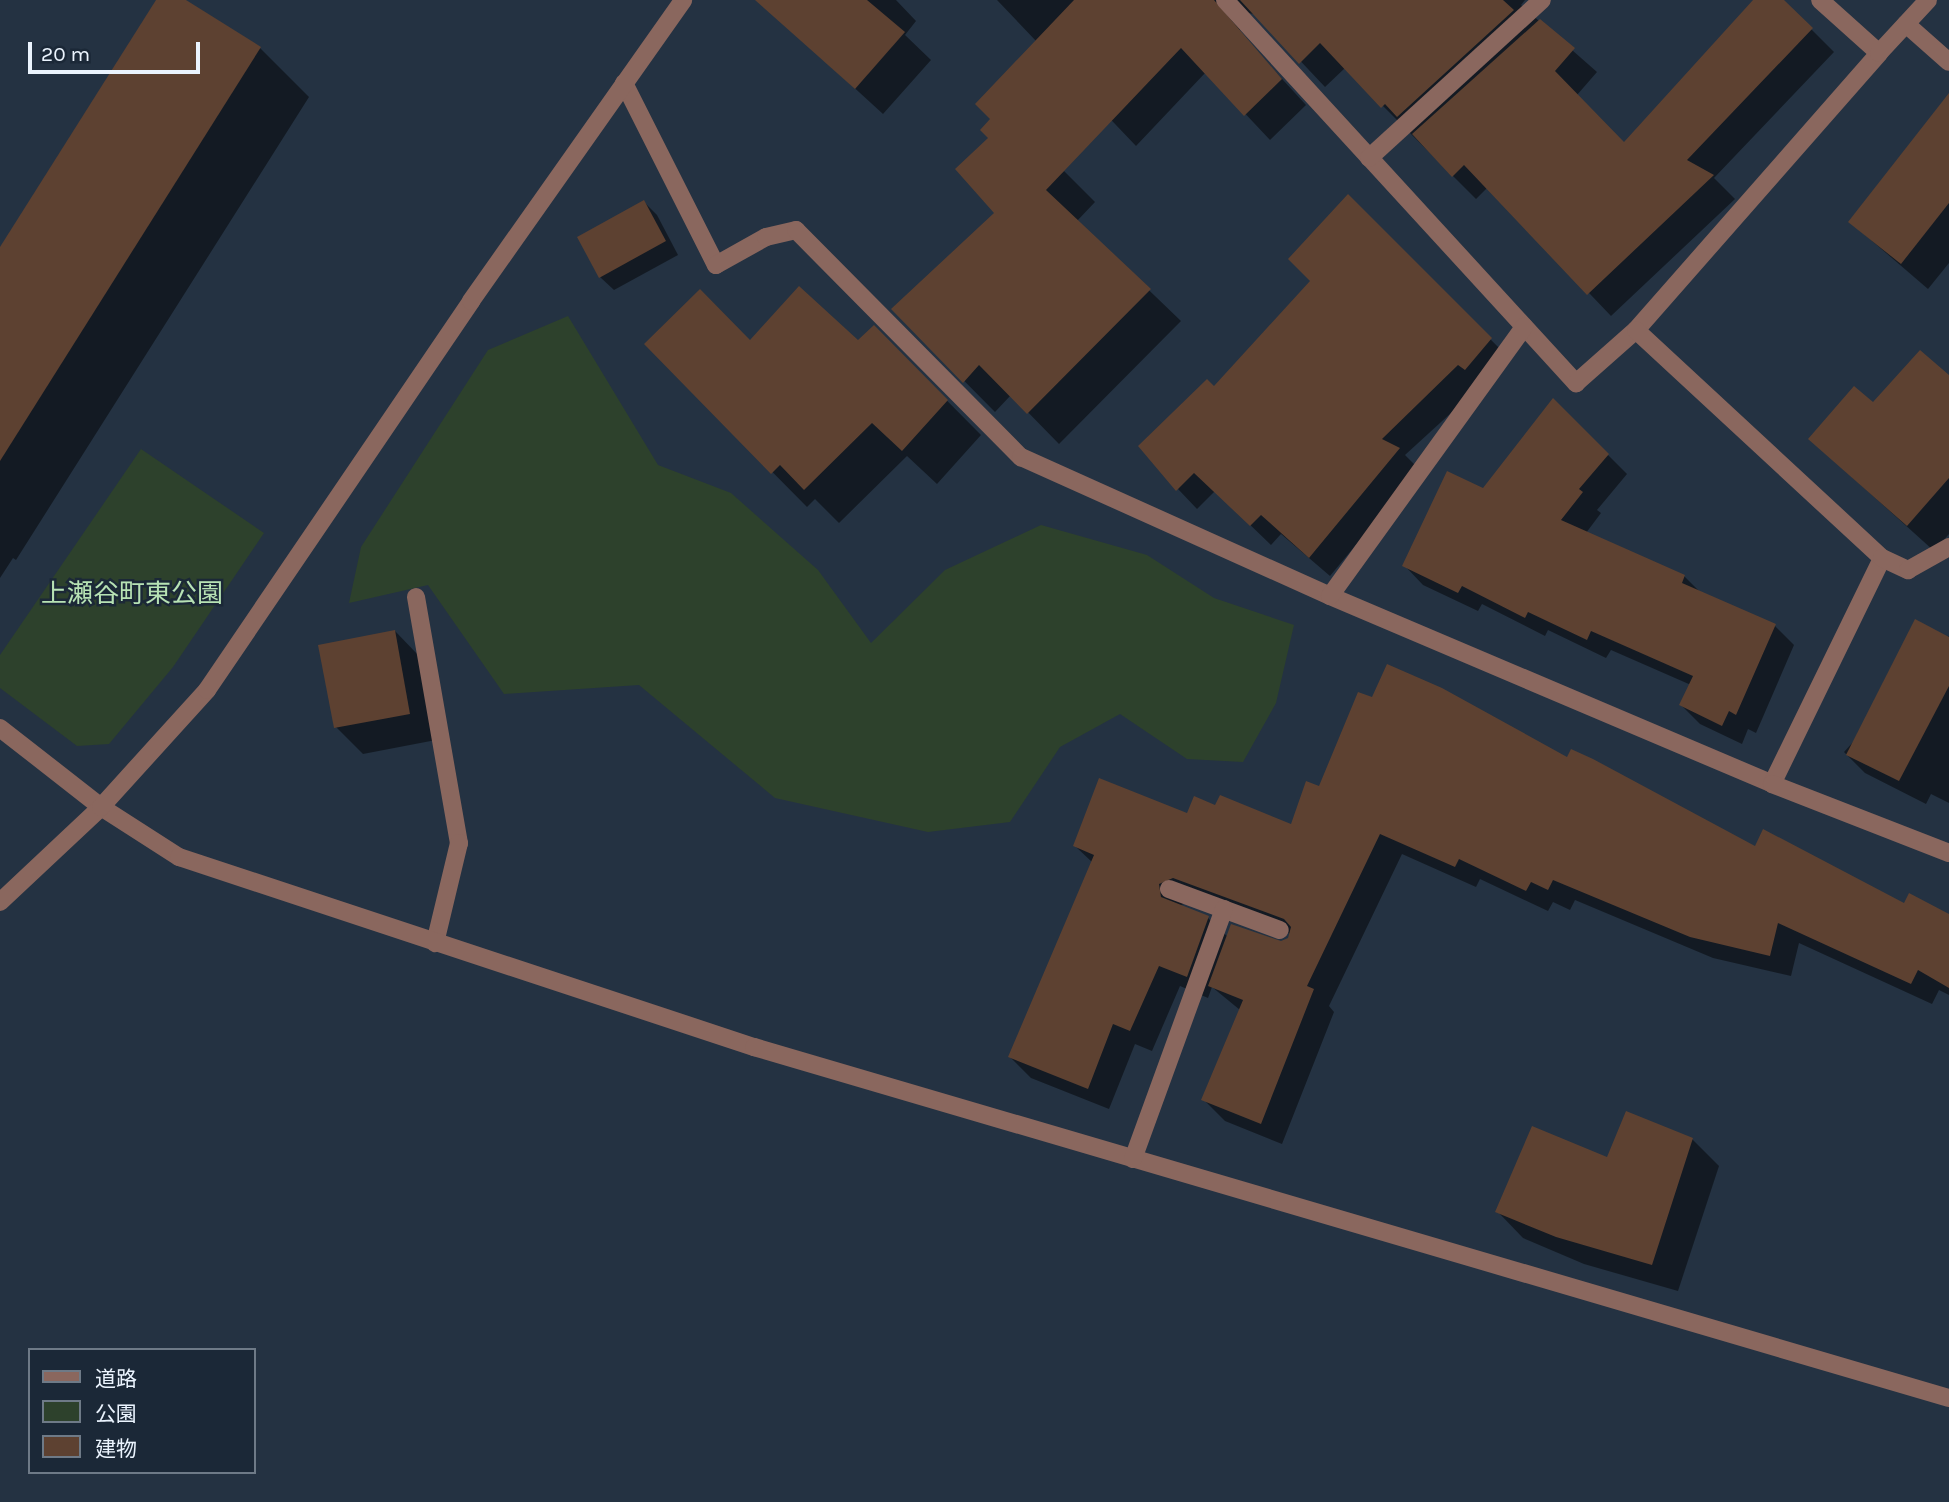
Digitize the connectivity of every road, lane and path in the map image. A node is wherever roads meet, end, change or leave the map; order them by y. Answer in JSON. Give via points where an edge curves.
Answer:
{"nodes":[{"id":1,"x":682,"y":0,"type":"edge"},
{"id":2,"x":1225,"y":0,"type":"edge"},
{"id":3,"x":1542,"y":0,"type":"edge"},
{"id":4,"x":1820,"y":0,"type":"edge"},
{"id":5,"x":1927,"y":0,"type":"edge"},
{"id":6,"x":1906,"y":24,"type":"junction"},
{"id":7,"x":1879,"y":53,"type":"junction"},
{"id":8,"x":1949,"y":62,"type":"edge"},
{"id":9,"x":624,"y":83,"type":"junction"},
{"id":10,"x":1370,"y":158,"type":"junction"},
{"id":11,"x":1524,"y":327,"type":"junction"},
{"id":12,"x":1636,"y":330,"type":"junction"},
{"id":13,"x":1949,"y":547,"type":"edge"},
{"id":14,"x":1882,"y":558,"type":"junction"},
{"id":15,"x":1330,"y":596,"type":"junction"},
{"id":16,"x":416,"y":597,"type":"dead end"},
{"id":17,"x":0,"y":728,"type":"edge"},
{"id":18,"x":1772,"y":785,"type":"junction"},
{"id":19,"x":101,"y":807,"type":"junction"},
{"id":20,"x":1949,"y":853,"type":"edge"},
{"id":21,"x":1169,"y":889,"type":"dead end"},
{"id":22,"x":0,"y":902,"type":"edge"},
{"id":23,"x":1224,"y":909,"type":"junction"},
{"id":24,"x":1280,"y":930,"type":"dead end"},
{"id":25,"x":435,"y":943,"type":"junction"},
{"id":26,"x":1133,"y":1159,"type":"junction"},
{"id":27,"x":1949,"y":1398,"type":"edge"}],
"edges":[{"from":1,"to":9,"type":"street"},
{"from":2,"to":10,"type":"street"},
{"from":3,"to":10,"type":"street"},
{"from":4,"to":7,"type":"street"},
{"from":5,"to":6,"type":"street"},
{"from":6,"to":7,"type":"street"},
{"from":6,"to":8,"type":"street"},
{"from":7,"to":12,"type":"street"},
{"from":9,"to":15,"type":"street","via":[[716,265],[766,237],[796,230],[1021,457]]},
{"from":9,"to":19,"type":"street","via":[[207,690]]},
{"from":10,"to":11,"type":"street"},
{"from":11,"to":12,"type":"street","via":[[1576,383]]},
{"from":11,"to":15,"type":"street"},
{"from":12,"to":14,"type":"street"},
{"from":13,"to":14,"type":"street","via":[[1908,569]]},
{"from":14,"to":18,"type":"street"},
{"from":15,"to":18,"type":"street"},
{"from":16,"to":25,"type":"street","via":[[459,843]]},
{"from":17,"to":19,"type":"street"},
{"from":18,"to":20,"type":"street"},
{"from":19,"to":22,"type":"street"},
{"from":19,"to":25,"type":"street","via":[[179,857]]},
{"from":21,"to":23,"type":"street"},
{"from":23,"to":24,"type":"street"},
{"from":23,"to":26,"type":"street"},
{"from":25,"to":26,"type":"street","via":[[754,1048]]},
{"from":26,"to":27,"type":"street"}]}
